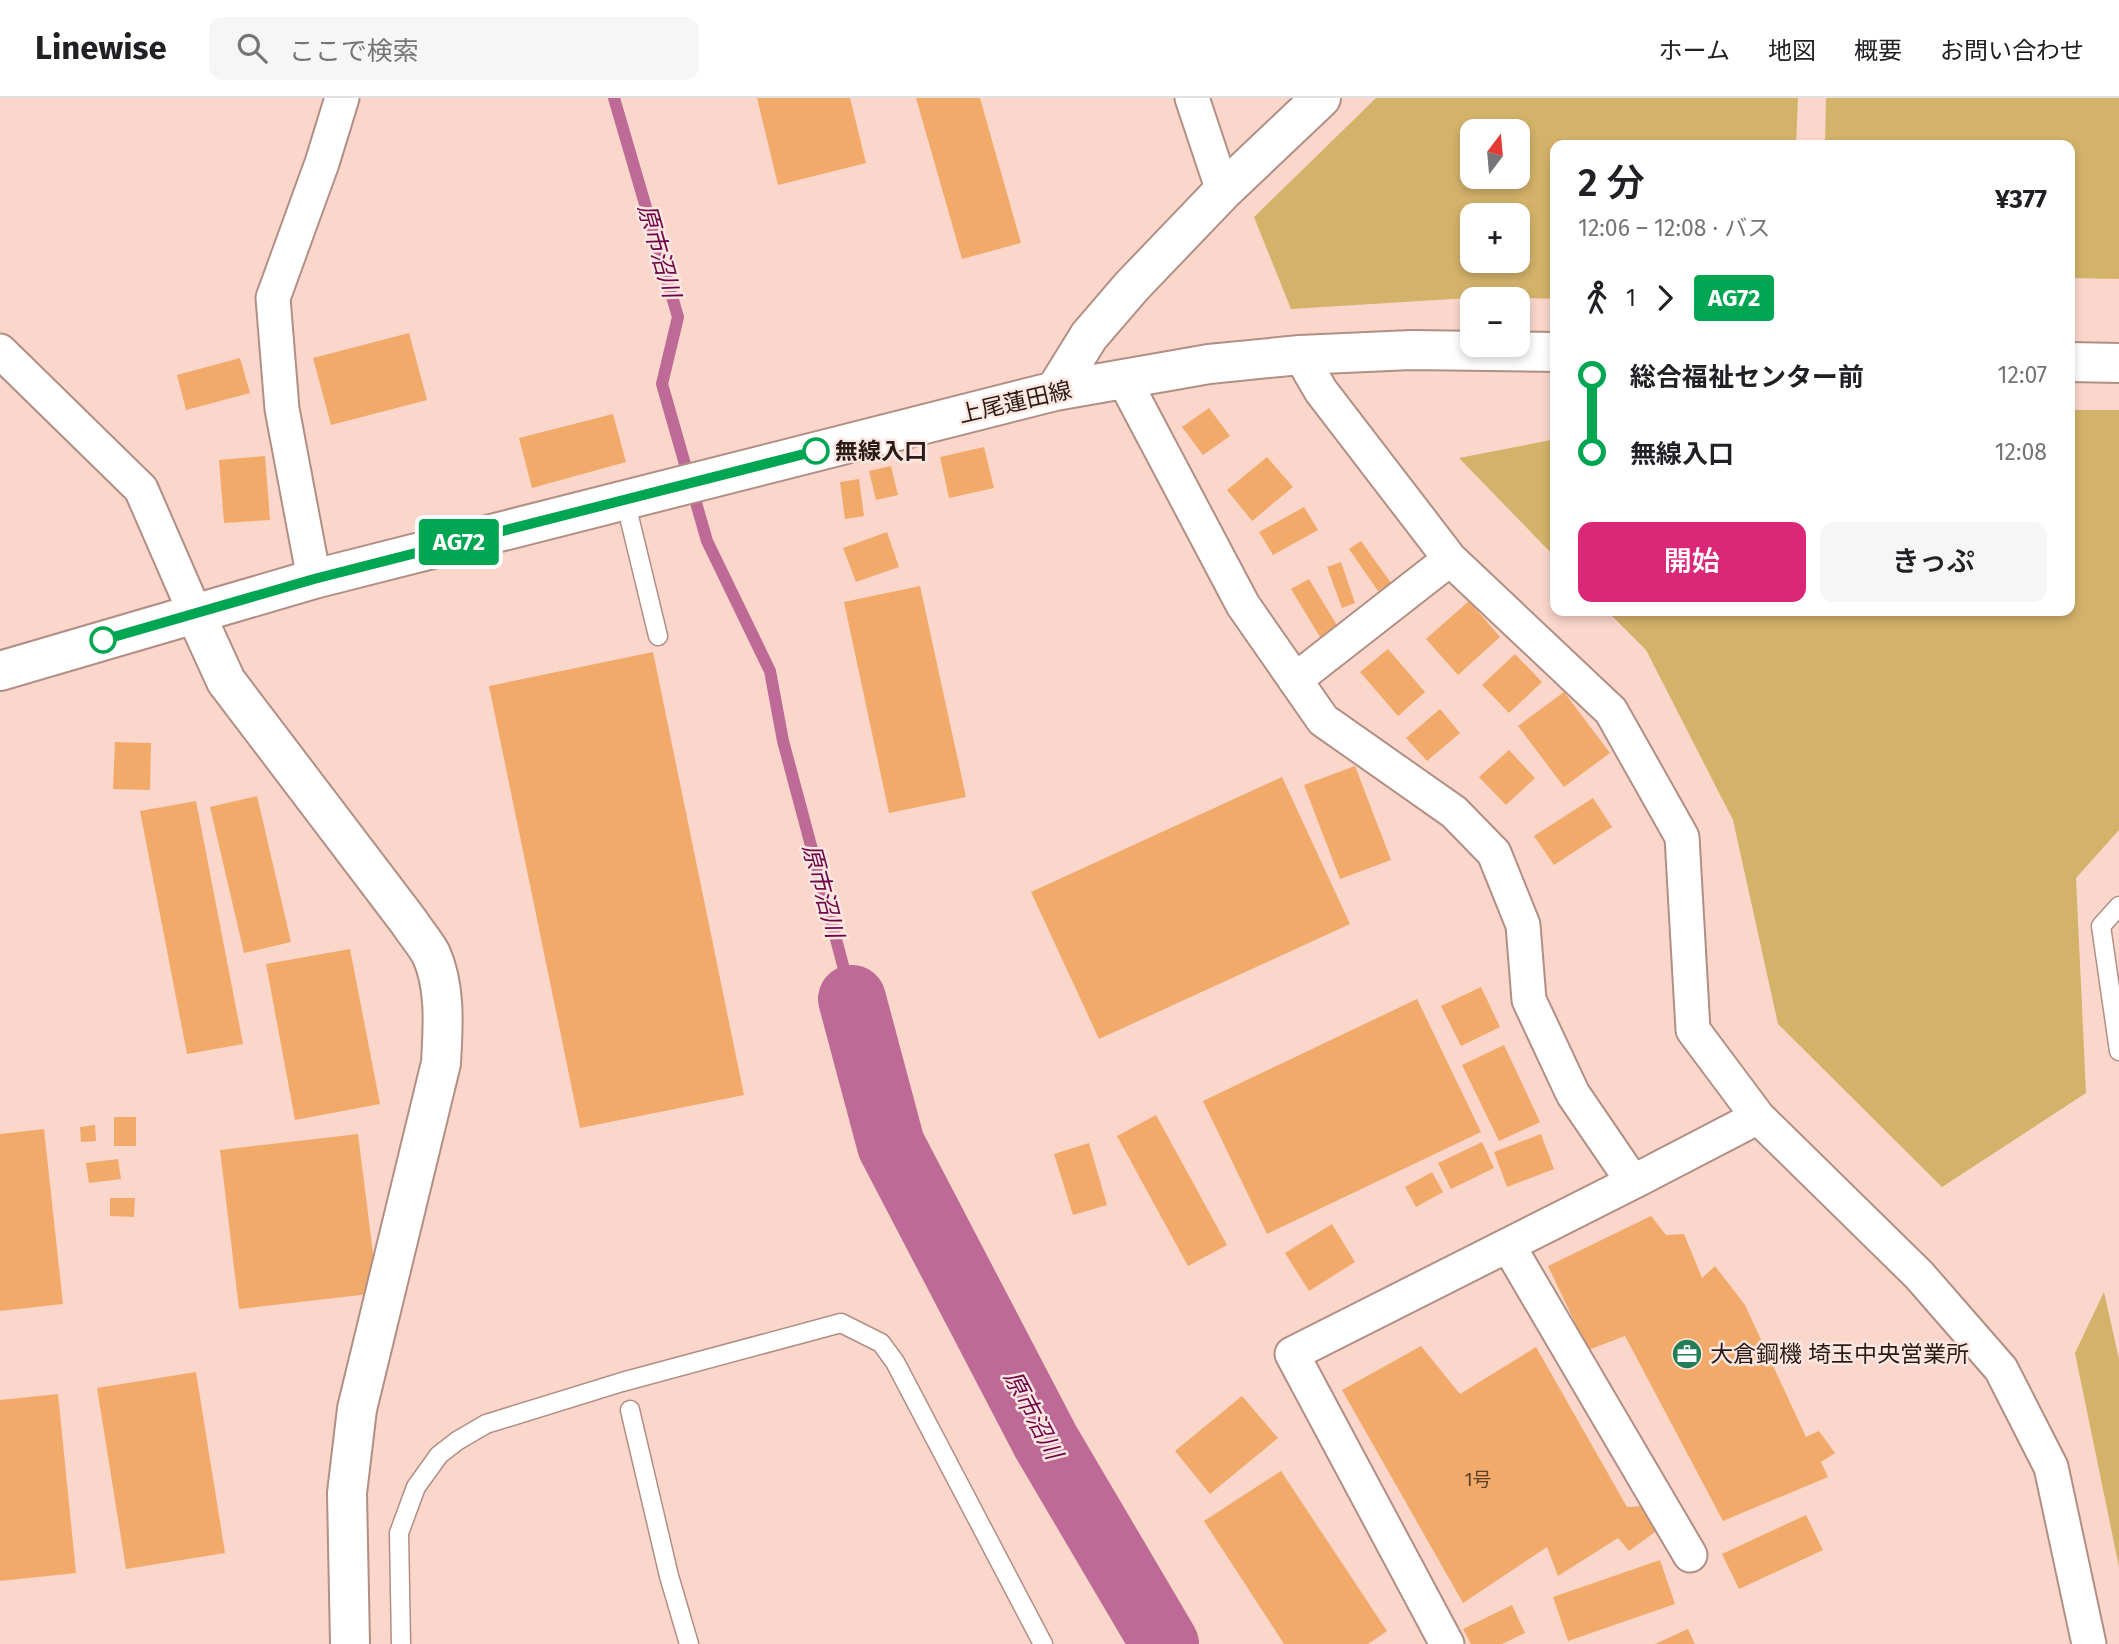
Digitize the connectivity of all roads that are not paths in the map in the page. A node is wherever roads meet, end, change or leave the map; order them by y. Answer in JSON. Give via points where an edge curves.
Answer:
{"nodes":[{"id":1,"x":342,"y":98,"type":"edge"},
{"id":2,"x":1192,"y":98,"type":"edge"},
{"id":3,"x":1304,"y":104,"type":"edge"},
{"id":4,"x":1223,"y":191,"type":"junction"},
{"id":5,"x":0,"y":351,"type":"edge"},
{"id":6,"x":1550,"y":352,"type":"edge"},
{"id":7,"x":1300,"y":355,"type":"junction"},
{"id":8,"x":2075,"y":362,"type":"edge"},
{"id":9,"x":2119,"y":363,"type":"edge"},
{"id":10,"x":1123,"y":378,"type":"junction"},
{"id":11,"x":1055,"y":391,"type":"junction"},
{"id":12,"x":625,"y":500,"type":"junction"},
{"id":13,"x":1450,"y":559,"type":"junction"},
{"id":14,"x":314,"y":579,"type":"junction"},
{"id":15,"x":195,"y":613,"type":"junction"},
{"id":16,"x":658,"y":636,"type":"dead end"},
{"id":17,"x":0,"y":671,"type":"edge"},
{"id":18,"x":1295,"y":680,"type":"junction"},
{"id":19,"x":2119,"y":906,"type":"edge"},
{"id":20,"x":2119,"y":1051,"type":"edge"},
{"id":21,"x":1758,"y":1117,"type":"junction"},
{"id":22,"x":1633,"y":1182,"type":"junction"},
{"id":23,"x":1508,"y":1245,"type":"junction"},
{"id":24,"x":631,"y":1409,"type":"dead end"},
{"id":25,"x":1690,"y":1555,"type":"dead end"},
{"id":26,"x":350,"y":1644,"type":"edge"},
{"id":27,"x":401,"y":1644,"type":"edge"},
{"id":28,"x":688,"y":1644,"type":"edge"},
{"id":29,"x":1044,"y":1644,"type":"edge"},
{"id":30,"x":1447,"y":1644,"type":"edge"},
{"id":31,"x":2090,"y":1644,"type":"edge"}],
"edges":[{"from":1,"to":14,"type":"street","via":[[273,298],[282,409]]},
{"from":2,"to":4,"type":"street"},
{"from":3,"to":4,"type":"main road"},
{"from":4,"to":11,"type":"main road","via":[[1089,336]]},
{"from":5,"to":15,"type":"street","via":[[141,489]]},
{"from":6,"to":7,"type":"main road","name":"上尾蓮田線","via":[[1411,350]]},
{"from":7,"to":10,"type":"main road","name":"上尾蓮田線"},
{"from":7,"to":13,"type":"street","via":[[1321,391]]},
{"from":8,"to":9,"type":"main road"},
{"from":10,"to":11,"type":"main road","name":"上尾蓮田線"},
{"from":10,"to":18,"type":"street","via":[[1244,605]]},
{"from":11,"to":12,"type":"main road","name":"上尾蓮田線"},
{"from":12,"to":14,"type":"main road","name":"上尾蓮田線"},
{"from":12,"to":16,"type":"lane"},
{"from":13,"to":18,"type":"street"},
{"from":13,"to":21,"type":"street","via":[[1611,711],[1682,837],[1693,1030]]},
{"from":14,"to":15,"type":"main road","name":"上尾蓮田線"},
{"from":15,"to":17,"type":"main road","name":"上尾蓮田線"},
{"from":15,"to":26,"type":"main road","via":[[226,681],[409,922],[431,955],[441,989],[441,1063],[357,1409],[347,1493]]},
{"from":18,"to":22,"type":"street","via":[[1323,720],[1454,812],[1494,853],[1523,925],[1529,1000],[1573,1094]]},
{"from":19,"to":20,"type":"lane","via":[[2101,926]]},
{"from":21,"to":22,"type":"street"},
{"from":21,"to":31,"type":"street","via":[[1919,1275],[2001,1369],[2051,1467]]},
{"from":22,"to":23,"type":"street"},
{"from":23,"to":25,"type":"street"},
{"from":23,"to":30,"type":"street","via":[[1292,1354]]},
{"from":24,"to":28,"type":"lane"},
{"from":27,"to":29,"type":"lane","via":[[399,1533],[416,1487],[439,1455],[457,1441],[486,1424],[622,1382],[841,1323],[881,1343],[894,1362]]}]}
